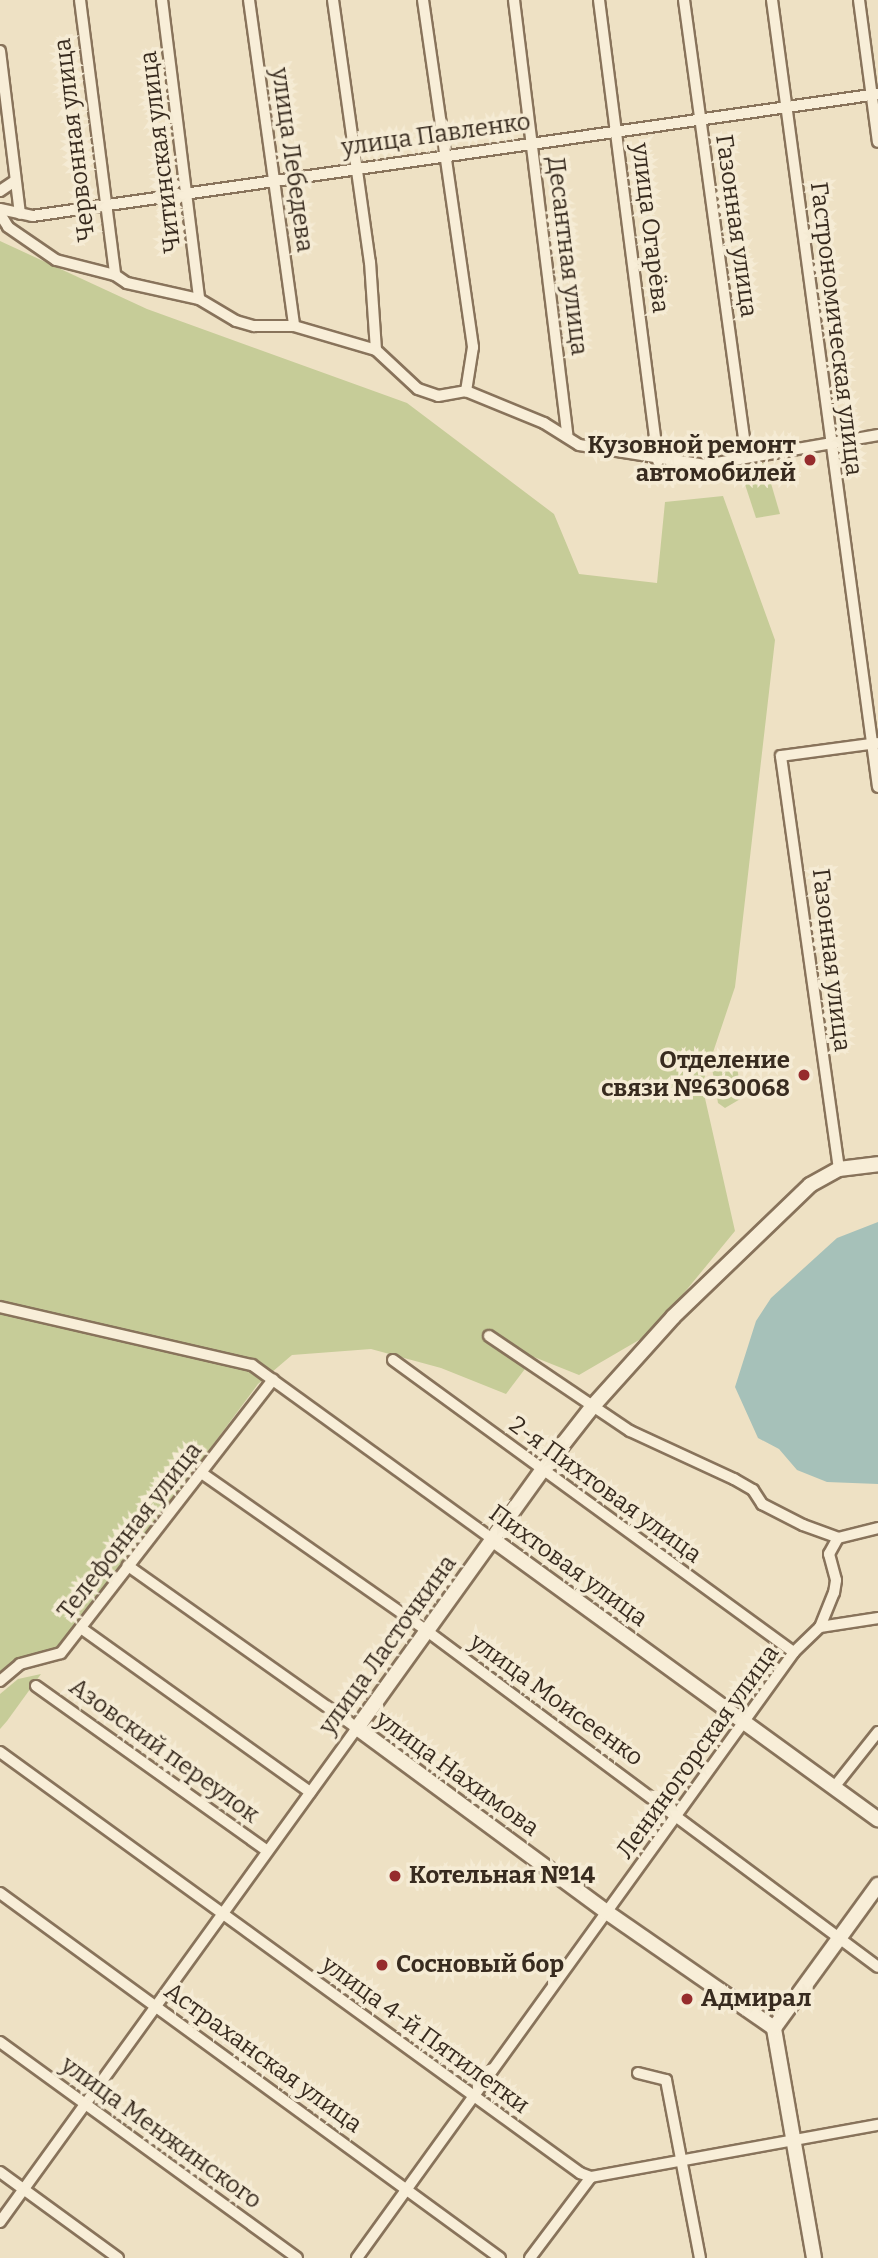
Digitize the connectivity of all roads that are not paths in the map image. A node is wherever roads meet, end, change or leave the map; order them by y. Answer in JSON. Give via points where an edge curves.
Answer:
{"nodes":[{"id":1,"x":79,"y":0,"type":"edge"},
{"id":2,"x":162,"y":0,"type":"edge"},
{"id":3,"x":249,"y":0,"type":"edge"},
{"id":4,"x":333,"y":0,"type":"edge"},
{"id":5,"x":423,"y":0,"type":"edge"},
{"id":6,"x":514,"y":0,"type":"edge"},
{"id":7,"x":599,"y":0,"type":"edge"},
{"id":8,"x":684,"y":0,"type":"edge"},
{"id":9,"x":772,"y":0,"type":"edge"},
{"id":10,"x":859,"y":0,"type":"edge"},
{"id":11,"x":0,"y":51,"type":"edge"},
{"id":12,"x":875,"y":95,"type":"edge"},
{"id":13,"x":786,"y":107,"type":"junction"},
{"id":14,"x":701,"y":119,"type":"junction"},
{"id":15,"x":617,"y":131,"type":"junction"},
{"id":16,"x":878,"y":142,"type":"edge"},
{"id":17,"x":531,"y":143,"type":"junction"},
{"id":18,"x":445,"y":155,"type":"junction"},
{"id":19,"x":356,"y":167,"type":"junction"},
{"id":20,"x":274,"y":180,"type":"junction"},
{"id":21,"x":15,"y":181,"type":"junction"},
{"id":22,"x":0,"y":191,"type":"edge"},
{"id":23,"x":188,"y":192,"type":"junction"},
{"id":24,"x":105,"y":205,"type":"junction"},
{"id":25,"x":0,"y":212,"type":"edge"},
{"id":26,"x":20,"y":214,"type":"junction"},
{"id":27,"x":115,"y":275,"type":"junction"},
{"id":28,"x":199,"y":299,"type":"junction"},
{"id":29,"x":294,"y":326,"type":"junction"},
{"id":30,"x":376,"y":349,"type":"junction"},
{"id":31,"x":466,"y":391,"type":"junction"},
{"id":32,"x":567,"y":434,"type":"junction"},
{"id":33,"x":878,"y":435,"type":"edge"},
{"id":34,"x":829,"y":442,"type":"junction"},
{"id":35,"x":747,"y":457,"type":"junction"},
{"id":36,"x":658,"y":461,"type":"junction"},
{"id":37,"x":875,"y":743,"type":"edge"},
{"id":38,"x":878,"y":787,"type":"edge"},
{"id":39,"x":878,"y":1164,"type":"edge"},
{"id":40,"x":839,"y":1170,"type":"junction"},
{"id":41,"x":0,"y":1307,"type":"edge"},
{"id":42,"x":489,"y":1336,"type":"dead end"},
{"id":43,"x":393,"y":1360,"type":"dead end"},
{"id":44,"x":273,"y":1380,"type":"junction"},
{"id":45,"x":593,"y":1406,"type":"junction"},
{"id":46,"x":542,"y":1471,"type":"junction"},
{"id":47,"x":203,"y":1474,"type":"junction"},
{"id":48,"x":878,"y":1528,"type":"edge"},
{"id":49,"x":838,"y":1538,"type":"junction"},
{"id":50,"x":492,"y":1539,"type":"junction"},
{"id":51,"x":128,"y":1566,"type":"junction"},
{"id":52,"x":878,"y":1618,"type":"edge"},
{"id":53,"x":820,"y":1627,"type":"junction"},
{"id":54,"x":81,"y":1628,"type":"junction"},
{"id":55,"x":426,"y":1631,"type":"junction"},
{"id":56,"x":794,"y":1652,"type":"junction"},
{"id":57,"x":0,"y":1681,"type":"edge"},
{"id":58,"x":36,"y":1686,"type":"dead end"},
{"id":59,"x":744,"y":1723,"type":"junction"},
{"id":60,"x":357,"y":1728,"type":"junction"},
{"id":61,"x":878,"y":1732,"type":"edge"},
{"id":62,"x":0,"y":1752,"type":"edge"},
{"id":63,"x":835,"y":1786,"type":"junction"},
{"id":64,"x":310,"y":1792,"type":"junction"},
{"id":65,"x":679,"y":1816,"type":"junction"},
{"id":66,"x":878,"y":1819,"type":"edge"},
{"id":67,"x":267,"y":1851,"type":"junction"},
{"id":68,"x":878,"y":1885,"type":"edge"},
{"id":69,"x":0,"y":1893,"type":"edge"},
{"id":70,"x":608,"y":1913,"type":"junction"},
{"id":71,"x":223,"y":1914,"type":"junction"},
{"id":72,"x":840,"y":1936,"type":"junction"},
{"id":73,"x":878,"y":1967,"type":"edge"},
{"id":74,"x":155,"y":2006,"type":"junction"},
{"id":75,"x":775,"y":2028,"type":"junction"},
{"id":76,"x":0,"y":2042,"type":"edge"},
{"id":77,"x":638,"y":2073,"type":"dead end"},
{"id":78,"x":475,"y":2098,"type":"junction"},
{"id":79,"x":87,"y":2103,"type":"junction"},
{"id":80,"x":878,"y":2126,"type":"edge"},
{"id":81,"x":795,"y":2142,"type":"junction"},
{"id":82,"x":683,"y":2162,"type":"junction"},
{"id":83,"x":0,"y":2172,"type":"edge"},
{"id":84,"x":591,"y":2177,"type":"junction"},
{"id":85,"x":407,"y":2188,"type":"junction"},
{"id":86,"x":23,"y":2189,"type":"junction"},
{"id":87,"x":0,"y":2222,"type":"edge"},
{"id":88,"x":118,"y":2258,"type":"edge"},
{"id":89,"x":297,"y":2258,"type":"edge"},
{"id":90,"x":357,"y":2258,"type":"edge"},
{"id":91,"x":500,"y":2258,"type":"edge"},
{"id":92,"x":530,"y":2258,"type":"edge"},
{"id":93,"x":700,"y":2258,"type":"edge"},
{"id":94,"x":814,"y":2258,"type":"edge"}],
"edges":[{"from":1,"to":24,"type":"street","name":"Червонная улица"},
{"from":2,"to":23,"type":"street","name":"Читинская улица"},
{"from":3,"to":20,"type":"street","name":"улица Лебедева"},
{"from":4,"to":19,"type":"street"},
{"from":5,"to":18,"type":"street"},
{"from":6,"to":17,"type":"street","name":"Десантная улица"},
{"from":7,"to":15,"type":"street","name":"улица Огарёва"},
{"from":8,"to":14,"type":"street","name":"Газонная улица"},
{"from":9,"to":13,"type":"street","name":"Гастрономическая улица"},
{"from":10,"to":12,"type":"street"},
{"from":11,"to":21,"type":"street"},
{"from":12,"to":13,"type":"street","name":"улица Павленко"},
{"from":12,"to":16,"type":"street"},
{"from":13,"to":14,"type":"street","name":"улица Павленко"},
{"from":13,"to":34,"type":"street","name":"Гастрономическая улица"},
{"from":14,"to":15,"type":"street","name":"улица Павленко"},
{"from":14,"to":35,"type":"street","name":"Газонная улица"},
{"from":15,"to":17,"type":"street","name":"улица Павленко"},
{"from":15,"to":36,"type":"street","name":"улица Огарёва"},
{"from":17,"to":18,"type":"street","name":"улица Павленко"},
{"from":17,"to":32,"type":"street","name":"Десантная улица"},
{"from":18,"to":19,"type":"street","name":"улица Павленко"},
{"from":18,"to":31,"type":"street","via":[[473,347]]},
{"from":19,"to":20,"type":"street","name":"улица Павленко"},
{"from":19,"to":30,"type":"street"},
{"from":20,"to":23,"type":"street","name":"улица Павленко"},
{"from":20,"to":29,"type":"street","name":"улица Лебедева"},
{"from":21,"to":22,"type":"street"},
{"from":21,"to":26,"type":"street"},
{"from":23,"to":24,"type":"street","name":"улица Павленко"},
{"from":23,"to":28,"type":"street","name":"Читинская улица"},
{"from":24,"to":26,"type":"street","name":"улица Павленко"},
{"from":24,"to":27,"type":"street","name":"Червонная улица"},
{"from":25,"to":26,"type":"street","name":"улица Павленко"},
{"from":25,"to":27,"type":"street","via":[[8,227],[57,260]]},
{"from":27,"to":28,"type":"street","via":[[127,283]]},
{"from":28,"to":29,"type":"street","via":[[245,323]]},
{"from":29,"to":30,"type":"street"},
{"from":30,"to":31,"type":"street","via":[[418,389],[438,396]]},
{"from":31,"to":32,"type":"street"},
{"from":32,"to":36,"type":"street","via":[[579,445]]},
{"from":33,"to":34,"type":"street"},
{"from":34,"to":35,"type":"street"},
{"from":34,"to":37,"type":"street","name":"Гастрономическая улица"},
{"from":35,"to":36,"type":"street","via":[[713,465]]},
{"from":37,"to":38,"type":"street","name":"Гастрономическая улица"},
{"from":37,"to":40,"type":"street","name":"Газонная улица","via":[[781,756]]},
{"from":39,"to":40,"type":"street","name":"улица Ласточкина"},
{"from":40,"to":45,"type":"street","name":"улица Ласточкина","via":[[783,1206]]},
{"from":41,"to":44,"type":"street","name":"Пихтовая улица","via":[[228,1356]]},
{"from":42,"to":45,"type":"street"},
{"from":43,"to":46,"type":"street","name":"2-я Пихтовая улица"},
{"from":44,"to":47,"type":"street","name":"Телефонная улица"},
{"from":44,"to":50,"type":"street","name":"Пихтовая улица"},
{"from":45,"to":46,"type":"street","name":"улица Ласточкина"},
{"from":45,"to":49,"type":"street","via":[[630,1430],[753,1490],[762,1504]]},
{"from":46,"to":50,"type":"street","name":"улица Ласточкина"},
{"from":46,"to":56,"type":"street","name":"2-я Пихтовая улица"},
{"from":47,"to":51,"type":"street","name":"Телефонная улица"},
{"from":47,"to":55,"type":"street","name":"улица Моисеенко"},
{"from":48,"to":49,"type":"street"},
{"from":49,"to":53,"type":"street","via":[[829,1554],[836,1580]]},
{"from":50,"to":55,"type":"street","name":"улица Ласточкина"},
{"from":50,"to":59,"type":"street","name":"Пихтовая улица"},
{"from":51,"to":54,"type":"street","name":"Телефонная улица"},
{"from":51,"to":60,"type":"street","name":"улица Нахимова"},
{"from":52,"to":53,"type":"street"},
{"from":53,"to":56,"type":"street","name":"Лениногорская улица"},
{"from":54,"to":57,"type":"street","name":"Телефонная улица","via":[[61,1653],[20,1664]]},
{"from":54,"to":64,"type":"street"},
{"from":55,"to":60,"type":"street","name":"улица Ласточкина"},
{"from":55,"to":65,"type":"street","name":"улица Моисеенко"},
{"from":56,"to":59,"type":"street","name":"Лениногорская улица"},
{"from":58,"to":67,"type":"street","name":"Азовский переулок"},
{"from":59,"to":63,"type":"street","name":"Пихтовая улица"},
{"from":59,"to":65,"type":"street","name":"Лениногорская улица"},
{"from":60,"to":64,"type":"street","name":"улица Ласточкина"},
{"from":60,"to":70,"type":"street","name":"улица Нахимова"},
{"from":61,"to":63,"type":"street"},
{"from":62,"to":71,"type":"street","name":"улица 4-й Пятилетки"},
{"from":63,"to":66,"type":"street","name":"Пихтовая улица"},
{"from":64,"to":67,"type":"street","name":"улица Ласточкина"},
{"from":65,"to":70,"type":"street","name":"Лениногорская улица"},
{"from":65,"to":72,"type":"street","name":"улица Моисеенко"},
{"from":67,"to":71,"type":"street","name":"улица Ласточкина"},
{"from":68,"to":72,"type":"street"},
{"from":69,"to":74,"type":"street","name":"Астраханская улица"},
{"from":70,"to":75,"type":"street","name":"улица Нахимова"},
{"from":70,"to":78,"type":"street","name":"Лениногорская улица"},
{"from":71,"to":74,"type":"street","name":"улица Ласточкина"},
{"from":71,"to":78,"type":"street","name":"улица 4-й Пятилетки"},
{"from":72,"to":73,"type":"street","name":"улица Моисеенко"},
{"from":72,"to":75,"type":"street"},
{"from":74,"to":79,"type":"street","name":"улица Ласточкина"},
{"from":74,"to":85,"type":"street","name":"Астраханская улица"},
{"from":75,"to":81,"type":"street"},
{"from":76,"to":79,"type":"street","name":"улица Менжинского"},
{"from":77,"to":82,"type":"street","via":[[666,2080]]},
{"from":78,"to":84,"type":"street","name":"улица 4-й Пятилетки"},
{"from":78,"to":85,"type":"street","name":"Лениногорская улица"},
{"from":79,"to":86,"type":"street","name":"улица Ласточкина"},
{"from":79,"to":89,"type":"street","name":"улица Менжинского"},
{"from":80,"to":81,"type":"street"},
{"from":81,"to":82,"type":"street"},
{"from":81,"to":94,"type":"street"},
{"from":82,"to":84,"type":"street"},
{"from":82,"to":93,"type":"street"},
{"from":83,"to":86,"type":"street"},
{"from":84,"to":92,"type":"street"},
{"from":85,"to":90,"type":"street","name":"Лениногорская улица"},
{"from":85,"to":91,"type":"street","name":"Астраханская улица"},
{"from":86,"to":87,"type":"street","name":"улица Ласточкина"},
{"from":86,"to":88,"type":"street"}]}
